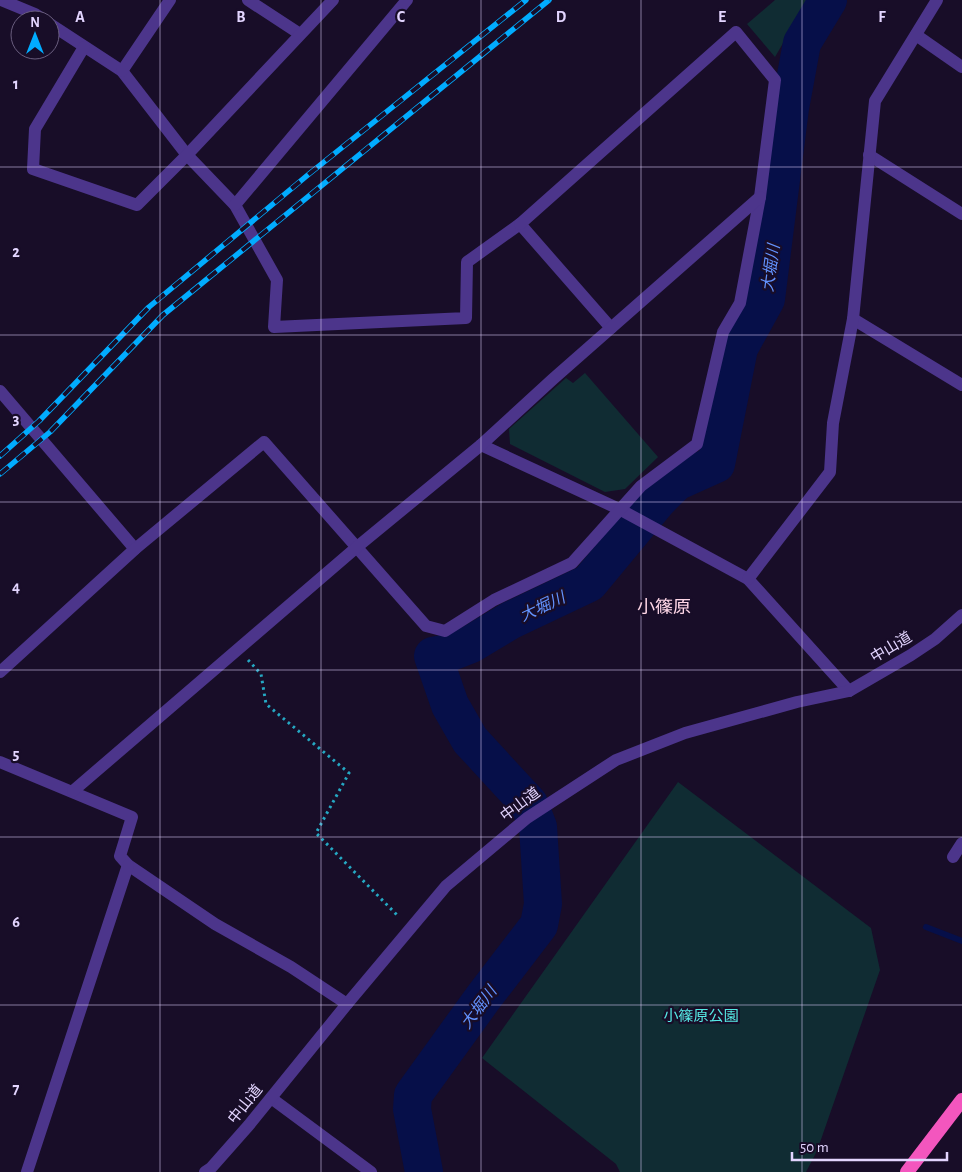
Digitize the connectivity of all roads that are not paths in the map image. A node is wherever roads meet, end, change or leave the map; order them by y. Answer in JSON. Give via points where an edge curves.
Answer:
{"nodes":[{"id":1,"x":1,"y":0,"type":"edge"},
{"id":2,"x":170,"y":0,"type":"edge"},
{"id":3,"x":248,"y":0,"type":"edge"},
{"id":4,"x":333,"y":0,"type":"edge"},
{"id":5,"x":406,"y":0,"type":"edge"},
{"id":6,"x":937,"y":0,"type":"edge"},
{"id":7,"x":25,"y":10,"type":"edge"},
{"id":8,"x":60,"y":31,"type":"edge"},
{"id":9,"x":300,"y":34,"type":"junction"},
{"id":10,"x":916,"y":35,"type":"junction"},
{"id":11,"x":84,"y":47,"type":"junction"},
{"id":12,"x":962,"y":67,"type":"edge"},
{"id":13,"x":122,"y":70,"type":"junction"},
{"id":14,"x":187,"y":155,"type":"junction"},
{"id":15,"x":869,"y":155,"type":"junction"},
{"id":16,"x":760,"y":197,"type":"junction"},
{"id":17,"x":234,"y":206,"type":"junction"},
{"id":18,"x":962,"y":214,"type":"edge"},
{"id":19,"x":520,"y":224,"type":"junction"},
{"id":20,"x":853,"y":319,"type":"junction"},
{"id":21,"x":611,"y":328,"type":"junction"},
{"id":22,"x":962,"y":385,"type":"edge"},
{"id":23,"x":0,"y":391,"type":"edge"},
{"id":24,"x":481,"y":445,"type":"junction"},
{"id":25,"x":625,"y":512,"type":"junction"},
{"id":26,"x":357,"y":547,"type":"junction"},
{"id":27,"x":136,"y":549,"type":"junction"},
{"id":28,"x":748,"y":579,"type":"junction"},
{"id":29,"x":962,"y":616,"type":"edge"},
{"id":30,"x":0,"y":672,"type":"edge"},
{"id":31,"x":849,"y":690,"type":"junction"},
{"id":32,"x":0,"y":762,"type":"edge"},
{"id":33,"x":73,"y":792,"type":"junction"},
{"id":34,"x":962,"y":844,"type":"edge"},
{"id":35,"x":953,"y":857,"type":"dead end"},
{"id":36,"x":128,"y":865,"type":"junction"},
{"id":37,"x":347,"y":1004,"type":"junction"},
{"id":38,"x":271,"y":1098,"type":"junction"},
{"id":39,"x":962,"y":1100,"type":"edge"},
{"id":40,"x":27,"y":1172,"type":"edge"},
{"id":41,"x":205,"y":1172,"type":"edge"},
{"id":42,"x":371,"y":1172,"type":"edge"},
{"id":43,"x":907,"y":1172,"type":"edge"}],
"edges":[{"from":1,"to":7,"type":"street"},
{"from":2,"to":13,"type":"street"},
{"from":3,"to":9,"type":"street"},
{"from":4,"to":9,"type":"street"},
{"from":5,"to":17,"type":"street"},
{"from":6,"to":10,"type":"street"},
{"from":8,"to":11,"type":"street"},
{"from":9,"to":14,"type":"street"},
{"from":10,"to":12,"type":"street"},
{"from":10,"to":15,"type":"street","via":[[875,101]]},
{"from":11,"to":13,"type":"street"},
{"from":11,"to":14,"type":"street","via":[[35,128],[33,169],[137,205]]},
{"from":13,"to":14,"type":"street"},
{"from":14,"to":17,"type":"street"},
{"from":15,"to":18,"type":"street"},
{"from":15,"to":20,"type":"street"},
{"from":16,"to":19,"type":"street","via":[[775,80],[736,32]]},
{"from":16,"to":21,"type":"street"},
{"from":16,"to":25,"type":"street","via":[[740,303],[723,332],[697,444],[641,486]]},
{"from":17,"to":19,"type":"street","via":[[277,280],[274,327],[466,318],[467,262]]},
{"from":19,"to":21,"type":"street"},
{"from":20,"to":22,"type":"street"},
{"from":20,"to":28,"type":"street","via":[[833,423],[830,472]]},
{"from":21,"to":24,"type":"street"},
{"from":23,"to":27,"type":"street"},
{"from":24,"to":25,"type":"street"},
{"from":24,"to":26,"type":"street"},
{"from":25,"to":26,"type":"street","via":[[572,563],[494,600],[445,631],[426,626]]},
{"from":25,"to":28,"type":"street"},
{"from":26,"to":27,"type":"street","via":[[264,442]]},
{"from":26,"to":33,"type":"street"},
{"from":27,"to":30,"type":"street"},
{"from":28,"to":31,"type":"street"},
{"from":29,"to":31,"type":"street","name":"中山道","via":[[911,655]]},
{"from":31,"to":37,"type":"street","name":"中山道","via":[[685,734],[616,760],[540,808],[446,886]]},
{"from":32,"to":33,"type":"street"},
{"from":33,"to":36,"type":"street","via":[[132,816],[120,856]]},
{"from":34,"to":35,"type":"street"},
{"from":36,"to":37,"type":"street","via":[[215,924],[291,967]]},
{"from":36,"to":40,"type":"street"},
{"from":37,"to":38,"type":"street","name":"中山道"},
{"from":38,"to":41,"type":"street","name":"中山道"},
{"from":38,"to":42,"type":"street"},
{"from":39,"to":43,"type":"highway"}]}
